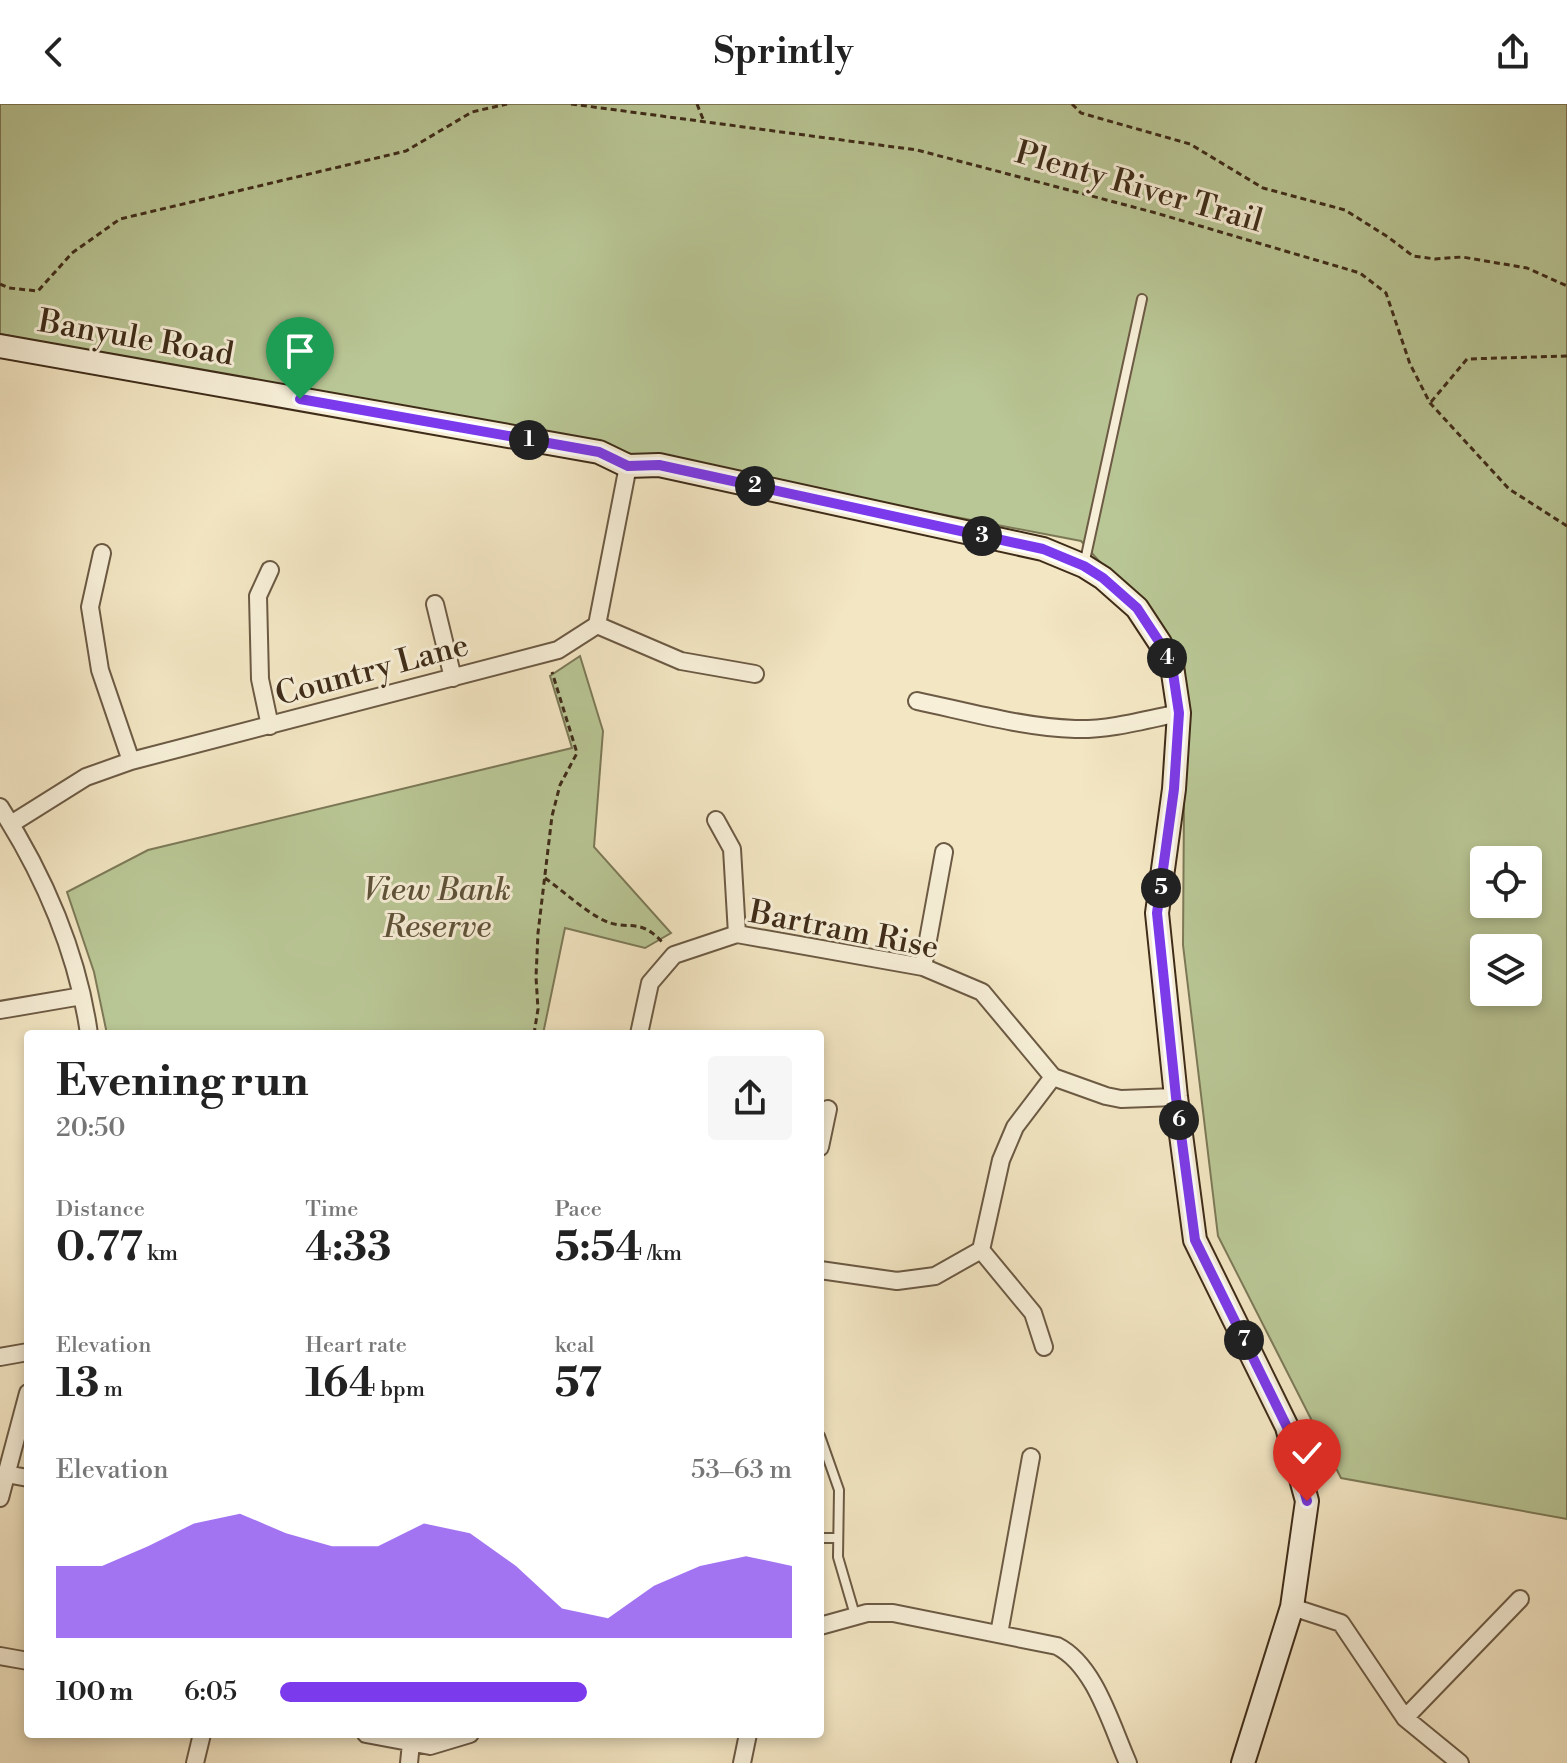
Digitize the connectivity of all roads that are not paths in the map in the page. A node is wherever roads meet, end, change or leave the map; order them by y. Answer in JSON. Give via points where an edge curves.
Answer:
{"nodes":[{"id":1,"x":1142,"y":299,"type":"dead end"},
{"id":2,"x":0,"y":346,"type":"edge"},
{"id":3,"x":628,"y":466,"type":"junction"},
{"id":4,"x":102,"y":553,"type":"dead end"},
{"id":5,"x":1084,"y":566,"type":"junction"},
{"id":6,"x":270,"y":570,"type":"dead end"},
{"id":7,"x":435,"y":604,"type":"dead end"},
{"id":8,"x":597,"y":625,"type":"junction"},
{"id":9,"x":755,"y":674,"type":"dead end"},
{"id":10,"x":453,"y":678,"type":"junction"},
{"id":11,"x":917,"y":701,"type":"dead end"},
{"id":12,"x":1179,"y":713,"type":"junction"},
{"id":13,"x":270,"y":726,"type":"junction"},
{"id":14,"x":131,"y":761,"type":"junction"},
{"id":15,"x":0,"y":807,"type":"edge"},
{"id":16,"x":716,"y":820,"type":"dead end"},
{"id":17,"x":11,"y":824,"type":"junction"},
{"id":18,"x":944,"y":852,"type":"dead end"},
{"id":19,"x":737,"y":934,"type":"junction"},
{"id":20,"x":923,"y":967,"type":"junction"},
{"id":21,"x":82,"y":996,"type":"junction"},
{"id":22,"x":0,"y":1010,"type":"edge"},
{"id":23,"x":88,"y":1030,"type":"edge"},
{"id":24,"x":640,"y":1030,"type":"edge"},
{"id":25,"x":1053,"y":1077,"type":"junction"},
{"id":26,"x":1176,"y":1097,"type":"junction"},
{"id":27,"x":828,"y":1109,"type":"dead end"},
{"id":28,"x":824,"y":1128,"type":"edge"},
{"id":29,"x":981,"y":1250,"type":"junction"},
{"id":30,"x":824,"y":1271,"type":"edge"},
{"id":31,"x":1044,"y":1347,"type":"dead end"},
{"id":32,"x":24,"y":1353,"type":"edge"},
{"id":33,"x":0,"y":1357,"type":"edge"},
{"id":34,"x":24,"y":1408,"type":"edge"},
{"id":35,"x":824,"y":1447,"type":"edge"},
{"id":36,"x":1031,"y":1457,"type":"dead end"},
{"id":37,"x":6,"y":1474,"type":"junction"},
{"id":38,"x":24,"y":1477,"type":"edge"},
{"id":39,"x":0,"y":1498,"type":"edge"},
{"id":40,"x":824,"y":1538,"type":"edge"},
{"id":41,"x":837,"y":1538,"type":"junction"},
{"id":42,"x":1520,"y":1599,"type":"dead end"},
{"id":43,"x":1292,"y":1607,"type":"junction"},
{"id":44,"x":855,"y":1615,"type":"junction"},
{"id":45,"x":824,"y":1625,"type":"edge"},
{"id":46,"x":999,"y":1634,"type":"junction"},
{"id":47,"x":0,"y":1656,"type":"edge"},
{"id":48,"x":24,"y":1660,"type":"edge"},
{"id":49,"x":1405,"y":1718,"type":"junction"},
{"id":50,"x":201,"y":1738,"type":"edge"},
{"id":51,"x":408,"y":1738,"type":"edge"},
{"id":52,"x":459,"y":1738,"type":"edge"},
{"id":53,"x":747,"y":1738,"type":"edge"},
{"id":54,"x":195,"y":1763,"type":"edge"},
{"id":55,"x":409,"y":1763,"type":"edge"},
{"id":56,"x":418,"y":1763,"type":"edge"},
{"id":57,"x":742,"y":1763,"type":"edge"},
{"id":58,"x":1128,"y":1763,"type":"edge"},
{"id":59,"x":1243,"y":1763,"type":"edge"},
{"id":60,"x":1460,"y":1763,"type":"edge"}],
"edges":[{"from":1,"to":5,"type":"lane"},
{"from":2,"to":3,"type":"street","name":"Banyule Road","via":[[599,452]]},
{"from":3,"to":5,"type":"street","name":"Banyule Road","via":[[659,465],[1043,549]]},
{"from":3,"to":8,"type":"street"},
{"from":4,"to":14,"type":"street","via":[[90,607],[100,670]]},
{"from":5,"to":12,"type":"street","name":"Banyule Road","via":[[1137,608],[1160,643],[1173,673]]},
{"from":6,"to":13,"type":"street","via":[[258,596],[260,679]]},
{"from":7,"to":10,"type":"street"},
{"from":8,"to":9,"type":"street","via":[[681,661]]},
{"from":8,"to":10,"type":"street","name":"Country Lane","via":[[558,650]]},
{"from":10,"to":13,"type":"street","name":"Country Lane"},
{"from":11,"to":12,"type":"street","via":[[1077,729]]},
{"from":12,"to":26,"type":"street","name":"Banyule Road","via":[[1157,913]]},
{"from":13,"to":14,"type":"street","name":"Country Lane"},
{"from":14,"to":17,"type":"street","name":"Country Lane","via":[[86,777]]},
{"from":15,"to":17,"type":"street"},
{"from":16,"to":19,"type":"street","via":[[732,849]]},
{"from":17,"to":21,"type":"street","via":[[51,901]]},
{"from":18,"to":20,"type":"street"},
{"from":19,"to":20,"type":"street","name":"Bartram Rise"},
{"from":19,"to":24,"type":"street","name":"Bartram Rise","via":[[674,955],[650,983]]},
{"from":20,"to":25,"type":"street","name":"Bartram Rise","via":[[982,992]]},
{"from":21,"to":22,"type":"street"},
{"from":21,"to":23,"type":"street"},
{"from":25,"to":26,"type":"street","via":[[1121,1099]]},
{"from":25,"to":29,"type":"street","via":[[1010,1138]]},
{"from":26,"to":43,"type":"street","name":"Banyule Road","via":[[1195,1240],[1287,1427],[1307,1501]]},
{"from":27,"to":28,"type":"street"},
{"from":29,"to":30,"type":"street","via":[[935,1276],[897,1281]]},
{"from":29,"to":31,"type":"street","via":[[1033,1313]]},
{"from":32,"to":33,"type":"street"},
{"from":34,"to":37,"type":"street"},
{"from":35,"to":41,"type":"lane","via":[[839,1490]]},
{"from":36,"to":46,"type":"street"},
{"from":37,"to":38,"type":"street"},
{"from":37,"to":39,"type":"street"},
{"from":40,"to":41,"type":"lane"},
{"from":41,"to":44,"type":"lane"},
{"from":42,"to":49,"type":"street"},
{"from":43,"to":49,"type":"street","via":[[1341,1623]]},
{"from":43,"to":59,"type":"street","name":"Banyule Road"},
{"from":44,"to":45,"type":"street"},
{"from":44,"to":46,"type":"street","via":[[893,1613]]},
{"from":46,"to":58,"type":"street","via":[[1057,1646],[1079,1662]]},
{"from":47,"to":48,"type":"street"},
{"from":49,"to":60,"type":"street"},
{"from":50,"to":54,"type":"street"},
{"from":51,"to":52,"type":"street","via":[[439,1745]]},
{"from":51,"to":55,"type":"street"},
{"from":51,"to":56,"type":"street"},
{"from":53,"to":57,"type":"street"}]}
